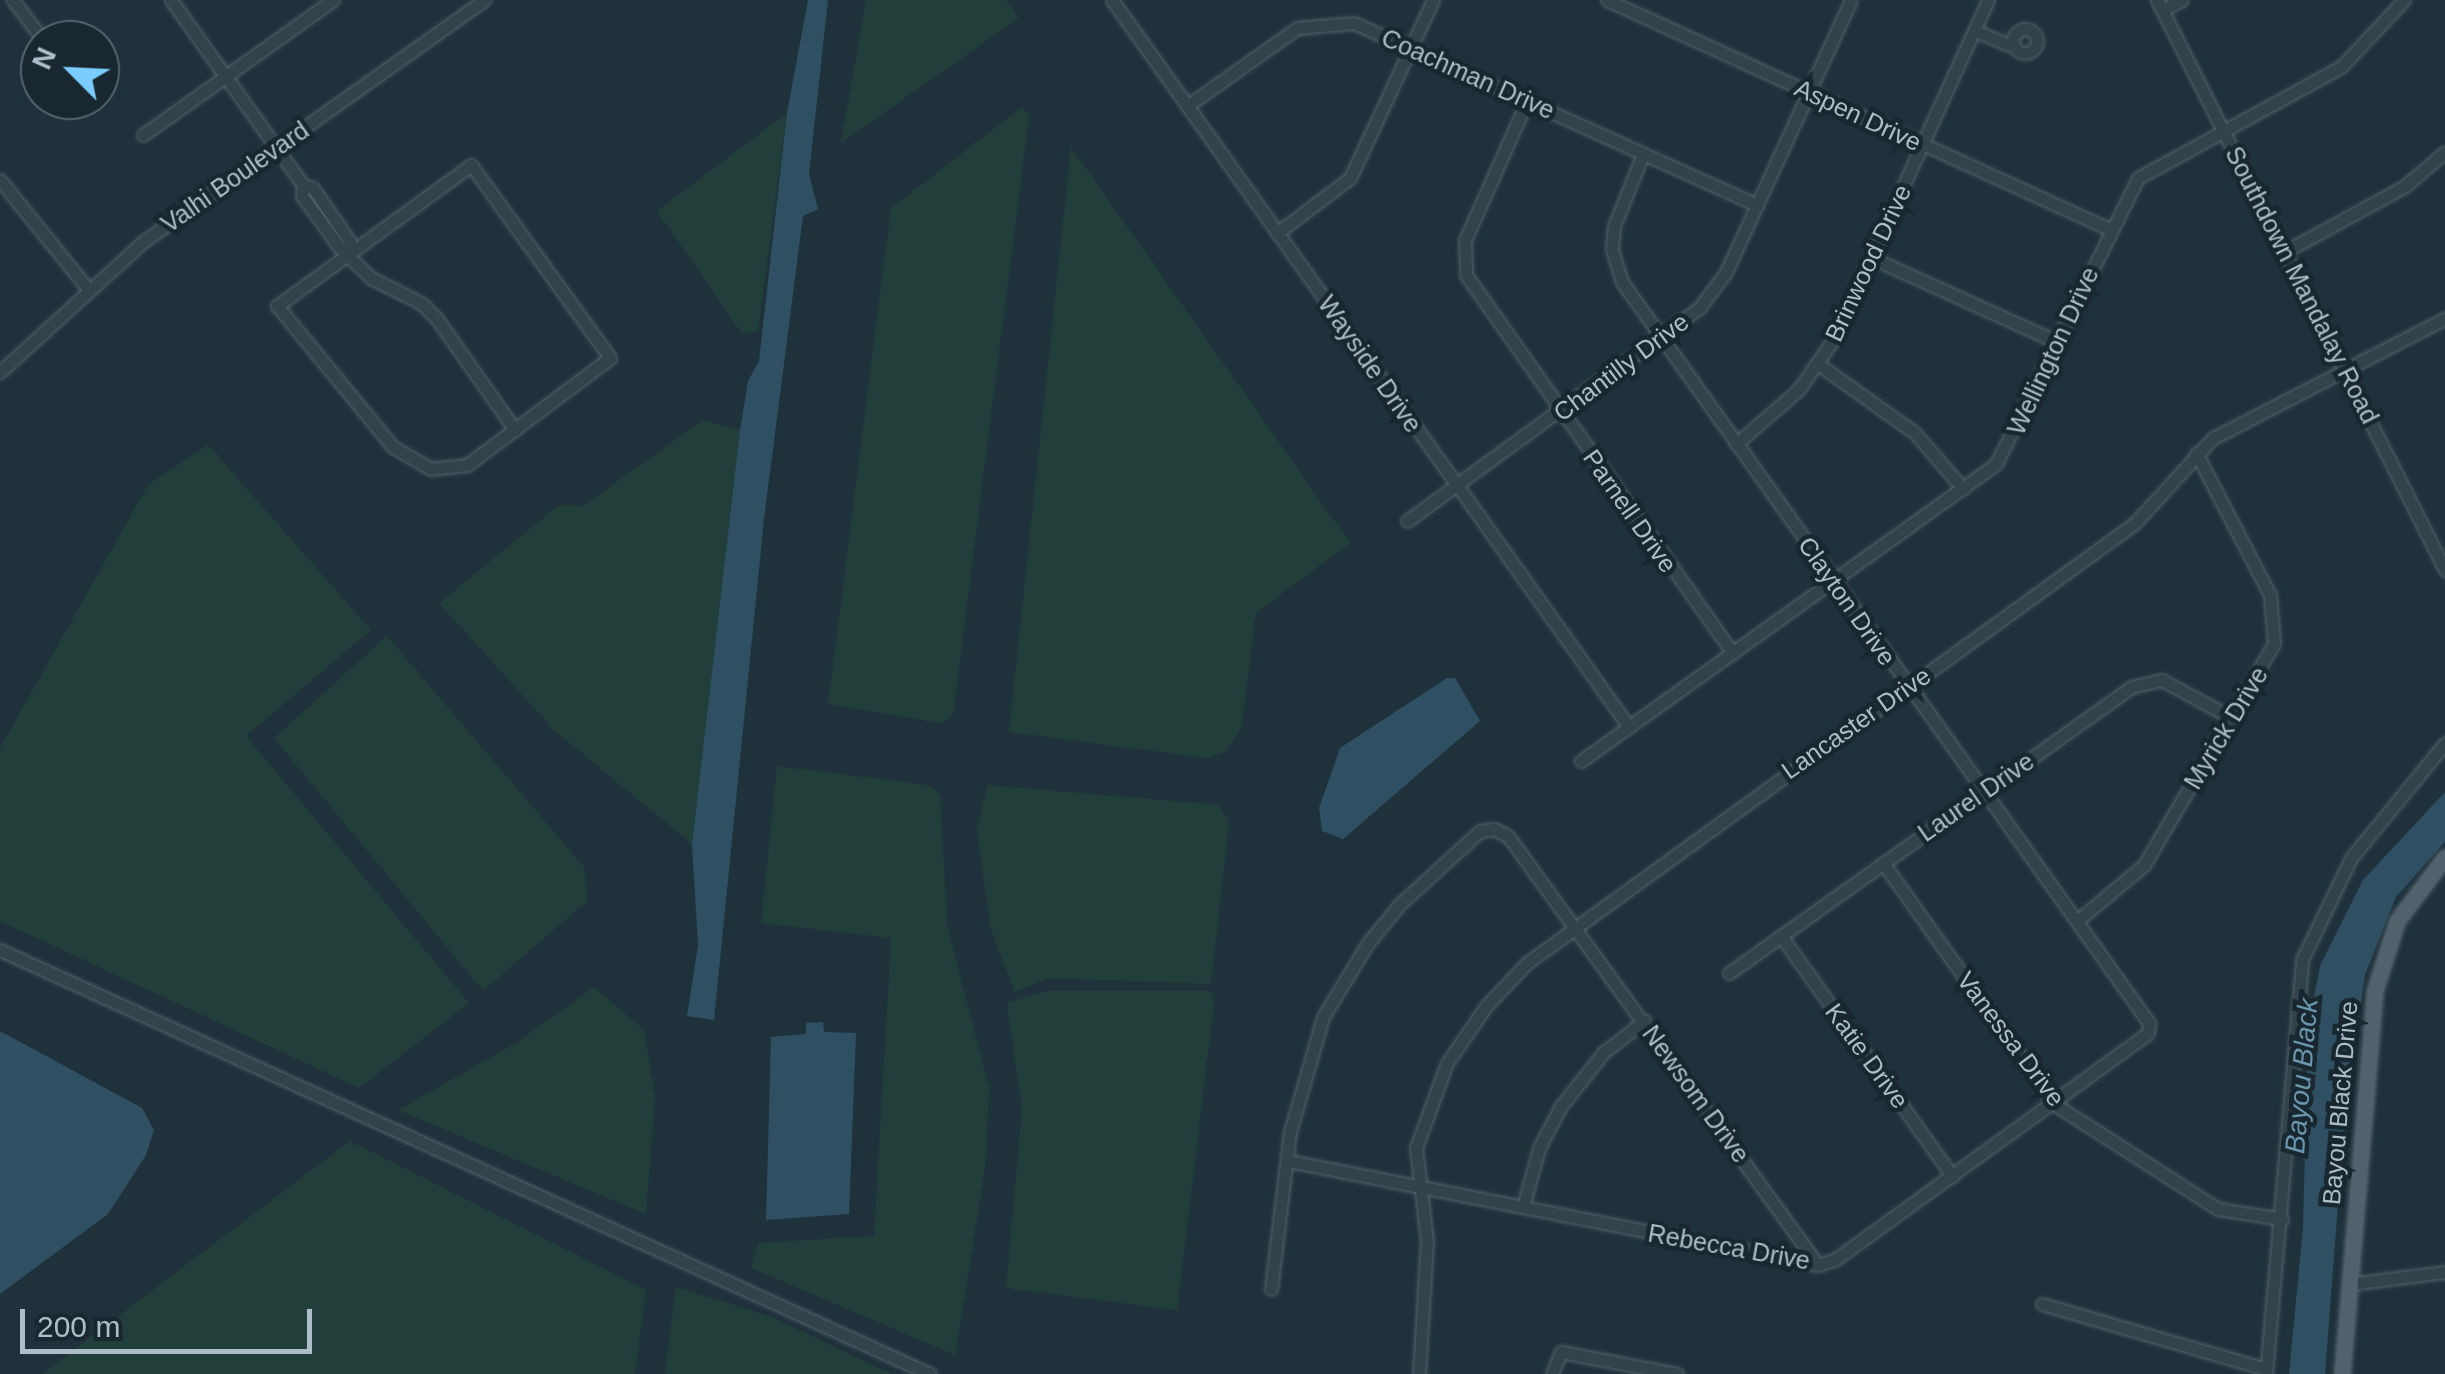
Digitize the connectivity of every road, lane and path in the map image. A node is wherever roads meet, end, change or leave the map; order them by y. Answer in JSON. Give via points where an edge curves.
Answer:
{"nodes":[{"id":1,"x":12,"y":0,"type":"edge"},
{"id":2,"x":172,"y":0,"type":"edge"},
{"id":3,"x":334,"y":0,"type":"edge"},
{"id":4,"x":484,"y":0,"type":"edge"},
{"id":5,"x":1432,"y":0,"type":"edge"},
{"id":6,"x":1607,"y":0,"type":"edge"},
{"id":7,"x":1851,"y":0,"type":"edge"},
{"id":8,"x":1988,"y":0,"type":"edge"},
{"id":9,"x":2182,"y":0,"type":"edge"},
{"id":10,"x":2404,"y":0,"type":"edge"},
{"id":11,"x":1115,"y":1,"type":"edge"},
{"id":12,"x":2160,"y":5,"type":"edge"},
{"id":13,"x":27,"y":20,"type":"edge"},
{"id":14,"x":1976,"y":31,"type":"junction"},
{"id":15,"x":2009,"y":45,"type":"dead end"},
{"id":16,"x":1411,"y":48,"type":"junction"},
{"id":17,"x":226,"y":76,"type":"junction"},
{"id":18,"x":1809,"y":92,"type":"junction"},
{"id":19,"x":1526,"y":101,"type":"junction"},
{"id":20,"x":1187,"y":106,"type":"junction"},
{"id":21,"x":2225,"y":132,"type":"junction"},
{"id":22,"x":143,"y":135,"type":"dead end"},
{"id":23,"x":1924,"y":144,"type":"junction"},
{"id":24,"x":276,"y":148,"type":"junction"},
{"id":25,"x":2445,"y":152,"type":"edge"},
{"id":26,"x":1643,"y":154,"type":"junction"},
{"id":27,"x":0,"y":180,"type":"edge"},
{"id":28,"x":1757,"y":206,"type":"junction"},
{"id":29,"x":2110,"y":229,"type":"junction"},
{"id":30,"x":1278,"y":234,"type":"junction"},
{"id":31,"x":2286,"y":251,"type":"junction"},
{"id":32,"x":350,"y":253,"type":"junction"},
{"id":33,"x":1872,"y":258,"type":"junction"},
{"id":34,"x":88,"y":289,"type":"junction"},
{"id":35,"x":2445,"y":318,"type":"edge"},
{"id":36,"x":1662,"y":340,"type":"junction"},
{"id":37,"x":2058,"y":342,"type":"junction"},
{"id":38,"x":1818,"y":364,"type":"junction"},
{"id":39,"x":2346,"y":370,"type":"junction"},
{"id":40,"x":0,"y":372,"type":"edge"},
{"id":41,"x":1560,"y":413,"type":"junction"},
{"id":42,"x":514,"y":430,"type":"junction"},
{"id":43,"x":1736,"y":444,"type":"junction"},
{"id":44,"x":2196,"y":452,"type":"junction"},
{"id":45,"x":1457,"y":486,"type":"junction"},
{"id":46,"x":1962,"y":489,"type":"junction"},
{"id":47,"x":1407,"y":520,"type":"dead end"},
{"id":48,"x":2445,"y":570,"type":"edge"},
{"id":49,"x":1834,"y":581,"type":"junction"},
{"id":50,"x":1733,"y":653,"type":"junction"},
{"id":51,"x":1908,"y":686,"type":"junction"},
{"id":52,"x":2232,"y":718,"type":"junction"},
{"id":53,"x":1629,"y":727,"type":"junction"},
{"id":54,"x":2445,"y":743,"type":"edge"},
{"id":55,"x":1581,"y":761,"type":"dead end"},
{"id":56,"x":1984,"y":791,"type":"junction"},
{"id":57,"x":2445,"y":857,"type":"edge"},
{"id":58,"x":1882,"y":863,"type":"junction"},
{"id":59,"x":2429,"y":874,"type":"junction"},
{"id":60,"x":2445,"y":884,"type":"edge"},
{"id":61,"x":2077,"y":921,"type":"junction"},
{"id":62,"x":1572,"y":926,"type":"junction"},
{"id":63,"x":1781,"y":936,"type":"junction"},
{"id":64,"x":0,"y":950,"type":"edge"},
{"id":65,"x":1728,"y":973,"type":"dead end"},
{"id":66,"x":1644,"y":1021,"type":"junction"},
{"id":67,"x":2148,"y":1030,"type":"joint"},
{"id":68,"x":2054,"y":1104,"type":"junction"},
{"id":69,"x":1289,"y":1161,"type":"junction"},
{"id":70,"x":1952,"y":1176,"type":"junction"},
{"id":71,"x":1416,"y":1188,"type":"junction"},
{"id":72,"x":1523,"y":1208,"type":"junction"},
{"id":73,"x":2282,"y":1219,"type":"junction"},
{"id":74,"x":1818,"y":1265,"type":"junction"},
{"id":75,"x":2445,"y":1272,"type":"edge"},
{"id":76,"x":2350,"y":1284,"type":"junction"},
{"id":77,"x":1270,"y":1288,"type":"dead end"},
{"id":78,"x":2042,"y":1304,"type":"dead end"},
{"id":79,"x":2266,"y":1371,"type":"edge"},
{"id":80,"x":930,"y":1374,"type":"edge"},
{"id":81,"x":1418,"y":1374,"type":"edge"},
{"id":82,"x":1552,"y":1374,"type":"edge"},
{"id":83,"x":1677,"y":1374,"type":"edge"},
{"id":84,"x":2342,"y":1374,"type":"edge"}],
"edges":[{"from":1,"to":13,"type":"street"},
{"from":2,"to":17,"type":"street"},
{"from":3,"to":17,"type":"street"},
{"from":4,"to":24,"type":"street","name":"Valhi Boulevard"},
{"from":5,"to":16,"type":"street"},
{"from":6,"to":18,"type":"street","name":"Aspen Drive"},
{"from":7,"to":18,"type":"street","name":"Chantilly Drive"},
{"from":8,"to":14,"type":"street","name":"Brinwood Drive"},
{"from":9,"to":12,"type":"street"},
{"from":10,"to":21,"type":"street","name":"Wellington Drive","via":[[2342,67]]},
{"from":11,"to":20,"type":"street","name":"Wayside Drive"},
{"from":12,"to":21,"type":"street","name":"Southdown Mandalay Road"},
{"from":14,"to":15,"type":"street"},
{"from":14,"to":23,"type":"street","name":"Brinwood Drive"},
{"from":16,"to":19,"type":"street","name":"Coachman Drive"},
{"from":16,"to":20,"type":"street","name":"Coachman Drive","via":[[1354,24],[1314,23]]},
{"from":16,"to":30,"type":"street","via":[[1350,178]]},
{"from":17,"to":22,"type":"street"},
{"from":17,"to":24,"type":"street"},
{"from":18,"to":23,"type":"street","name":"Aspen Drive"},
{"from":18,"to":28,"type":"street","name":"Chantilly Drive"},
{"from":19,"to":26,"type":"street","name":"Coachman Drive"},
{"from":19,"to":41,"type":"street","name":"Parnell Drive","via":[[1469,228],[1463,262],[1470,285]]},
{"from":20,"to":30,"type":"street","name":"Wayside Drive"},
{"from":21,"to":29,"type":"street","name":"Wellington Drive","via":[[2138,178]]},
{"from":21,"to":31,"type":"street","name":"Southdown Mandalay Road"},
{"from":23,"to":29,"type":"street","name":"Aspen Drive"},
{"from":23,"to":33,"type":"street","name":"Brinwood Drive"},
{"from":24,"to":32,"type":"street","via":[[312,188]]},
{"from":24,"to":34,"type":"street","name":"Valhi Boulevard"},
{"from":25,"to":31,"type":"street","via":[[2371,207]]},
{"from":26,"to":28,"type":"street","name":"Coachman Drive"},
{"from":26,"to":36,"type":"street","name":"Clayton Drive","via":[[1620,206],[1612,250],[1622,282]]},
{"from":27,"to":34,"type":"street"},
{"from":28,"to":36,"type":"street","name":"Chantilly Drive","via":[[1715,289]]},
{"from":29,"to":37,"type":"street","name":"Wellington Drive"},
{"from":30,"to":45,"type":"street","name":"Wayside Drive"},
{"from":31,"to":39,"type":"street","name":"Southdown Mandalay Road"},
{"from":32,"to":42,"type":"street","via":[[371,278],[436,319]]},
{"from":32,"to":42,"type":"street","via":[[277,306],[410,461],[430,469],[467,465]]},
{"from":32,"to":42,"type":"street","via":[[471,165],[610,358]]},
{"from":33,"to":37,"type":"street"},
{"from":33,"to":38,"type":"street","name":"Brinwood Drive"},
{"from":34,"to":40,"type":"street","name":"Valhi Boulevard"},
{"from":35,"to":39,"type":"street","name":"Lancaster Drive"},
{"from":36,"to":41,"type":"street","name":"Chantilly Drive"},
{"from":36,"to":43,"type":"street","name":"Clayton Drive"},
{"from":37,"to":46,"type":"street","name":"Wellington Drive","via":[[2011,444]]},
{"from":38,"to":43,"type":"street","name":"Brinwood Drive","via":[[1777,411]]},
{"from":38,"to":46,"type":"street","via":[[1914,432]]},
{"from":39,"to":44,"type":"street","name":"Lancaster Drive"},
{"from":39,"to":48,"type":"street","name":"Southdown Mandalay Road"},
{"from":41,"to":45,"type":"street","name":"Chantilly Drive"},
{"from":41,"to":50,"type":"street","name":"Parnell Drive"},
{"from":43,"to":49,"type":"street","name":"Clayton Drive"},
{"from":44,"to":51,"type":"street","name":"Lancaster Drive","via":[[2135,523]]},
{"from":44,"to":52,"type":"street","name":"Myrick Drive","via":[[2274,607],[2274,643]]},
{"from":45,"to":47,"type":"street","name":"Chantilly Drive"},
{"from":45,"to":53,"type":"street","name":"Wayside Drive"},
{"from":46,"to":49,"type":"street","name":"Wellington Drive"},
{"from":49,"to":50,"type":"street","name":"Wellington Drive"},
{"from":49,"to":51,"type":"street","name":"Clayton Drive"},
{"from":50,"to":53,"type":"street","name":"Wellington Drive"},
{"from":51,"to":56,"type":"street","name":"Clayton Drive"},
{"from":51,"to":62,"type":"street","name":"Lancaster Drive"},
{"from":52,"to":56,"type":"street","name":"Laurel Drive","via":[[2174,684],[2141,682]]},
{"from":52,"to":61,"type":"street","name":"Myrick Drive","via":[[2144,865]]},
{"from":53,"to":55,"type":"street","name":"Wellington Drive"},
{"from":54,"to":73,"type":"street","via":[[2350,858],[2312,931],[2294,1005]]},
{"from":56,"to":58,"type":"street","name":"Laurel Drive"},
{"from":56,"to":61,"type":"street","name":"Clayton Drive"},
{"from":57,"to":59,"type":"main road","name":"Bayou Black Drive"},
{"from":58,"to":63,"type":"street","name":"Laurel Drive"},
{"from":58,"to":68,"type":"street","name":"Vanessa Drive"},
{"from":59,"to":60,"type":"street"},
{"from":59,"to":76,"type":"main road","name":"Bayou Black Drive","via":[[2396,920],[2376,990]]},
{"from":61,"to":67,"type":"street","name":"Clayton Drive"},
{"from":62,"to":66,"type":"street","name":"Newsom Drive"},
{"from":62,"to":69,"type":"street","name":"Newsom Drive","via":[[1508,836],[1480,832],[1378,930],[1323,1017],[1301,1077]]},
{"from":62,"to":71,"type":"street","name":"Lancaster Drive","via":[[1486,1006],[1447,1063],[1416,1148]]},
{"from":63,"to":65,"type":"street","name":"Laurel Drive"},
{"from":63,"to":70,"type":"street","name":"Katie Drive"},
{"from":64,"to":80,"type":"street"},
{"from":66,"to":72,"type":"street","via":[[1604,1052],[1561,1106],[1533,1165]]},
{"from":66,"to":74,"type":"street","name":"Newsom Drive"},
{"from":67,"to":68,"type":"street","name":"Rebecca Drive"},
{"from":68,"to":70,"type":"street","name":"Rebecca Drive"},
{"from":68,"to":73,"type":"street","name":"Vanessa Drive","via":[[2218,1209]]},
{"from":69,"to":71,"type":"street","name":"Rebecca Drive"},
{"from":69,"to":77,"type":"street"},
{"from":70,"to":74,"type":"street","name":"Rebecca Drive"},
{"from":71,"to":72,"type":"street","name":"Rebecca Drive"},
{"from":71,"to":81,"type":"street","name":"Lancaster Drive","via":[[1427,1241]]},
{"from":72,"to":74,"type":"street","name":"Rebecca Drive"},
{"from":73,"to":79,"type":"street"},
{"from":75,"to":76,"type":"street"},
{"from":76,"to":84,"type":"main road","name":"Bayou Black Drive"},
{"from":78,"to":79,"type":"street"},
{"from":82,"to":83,"type":"street","via":[[1561,1352]]}]}
